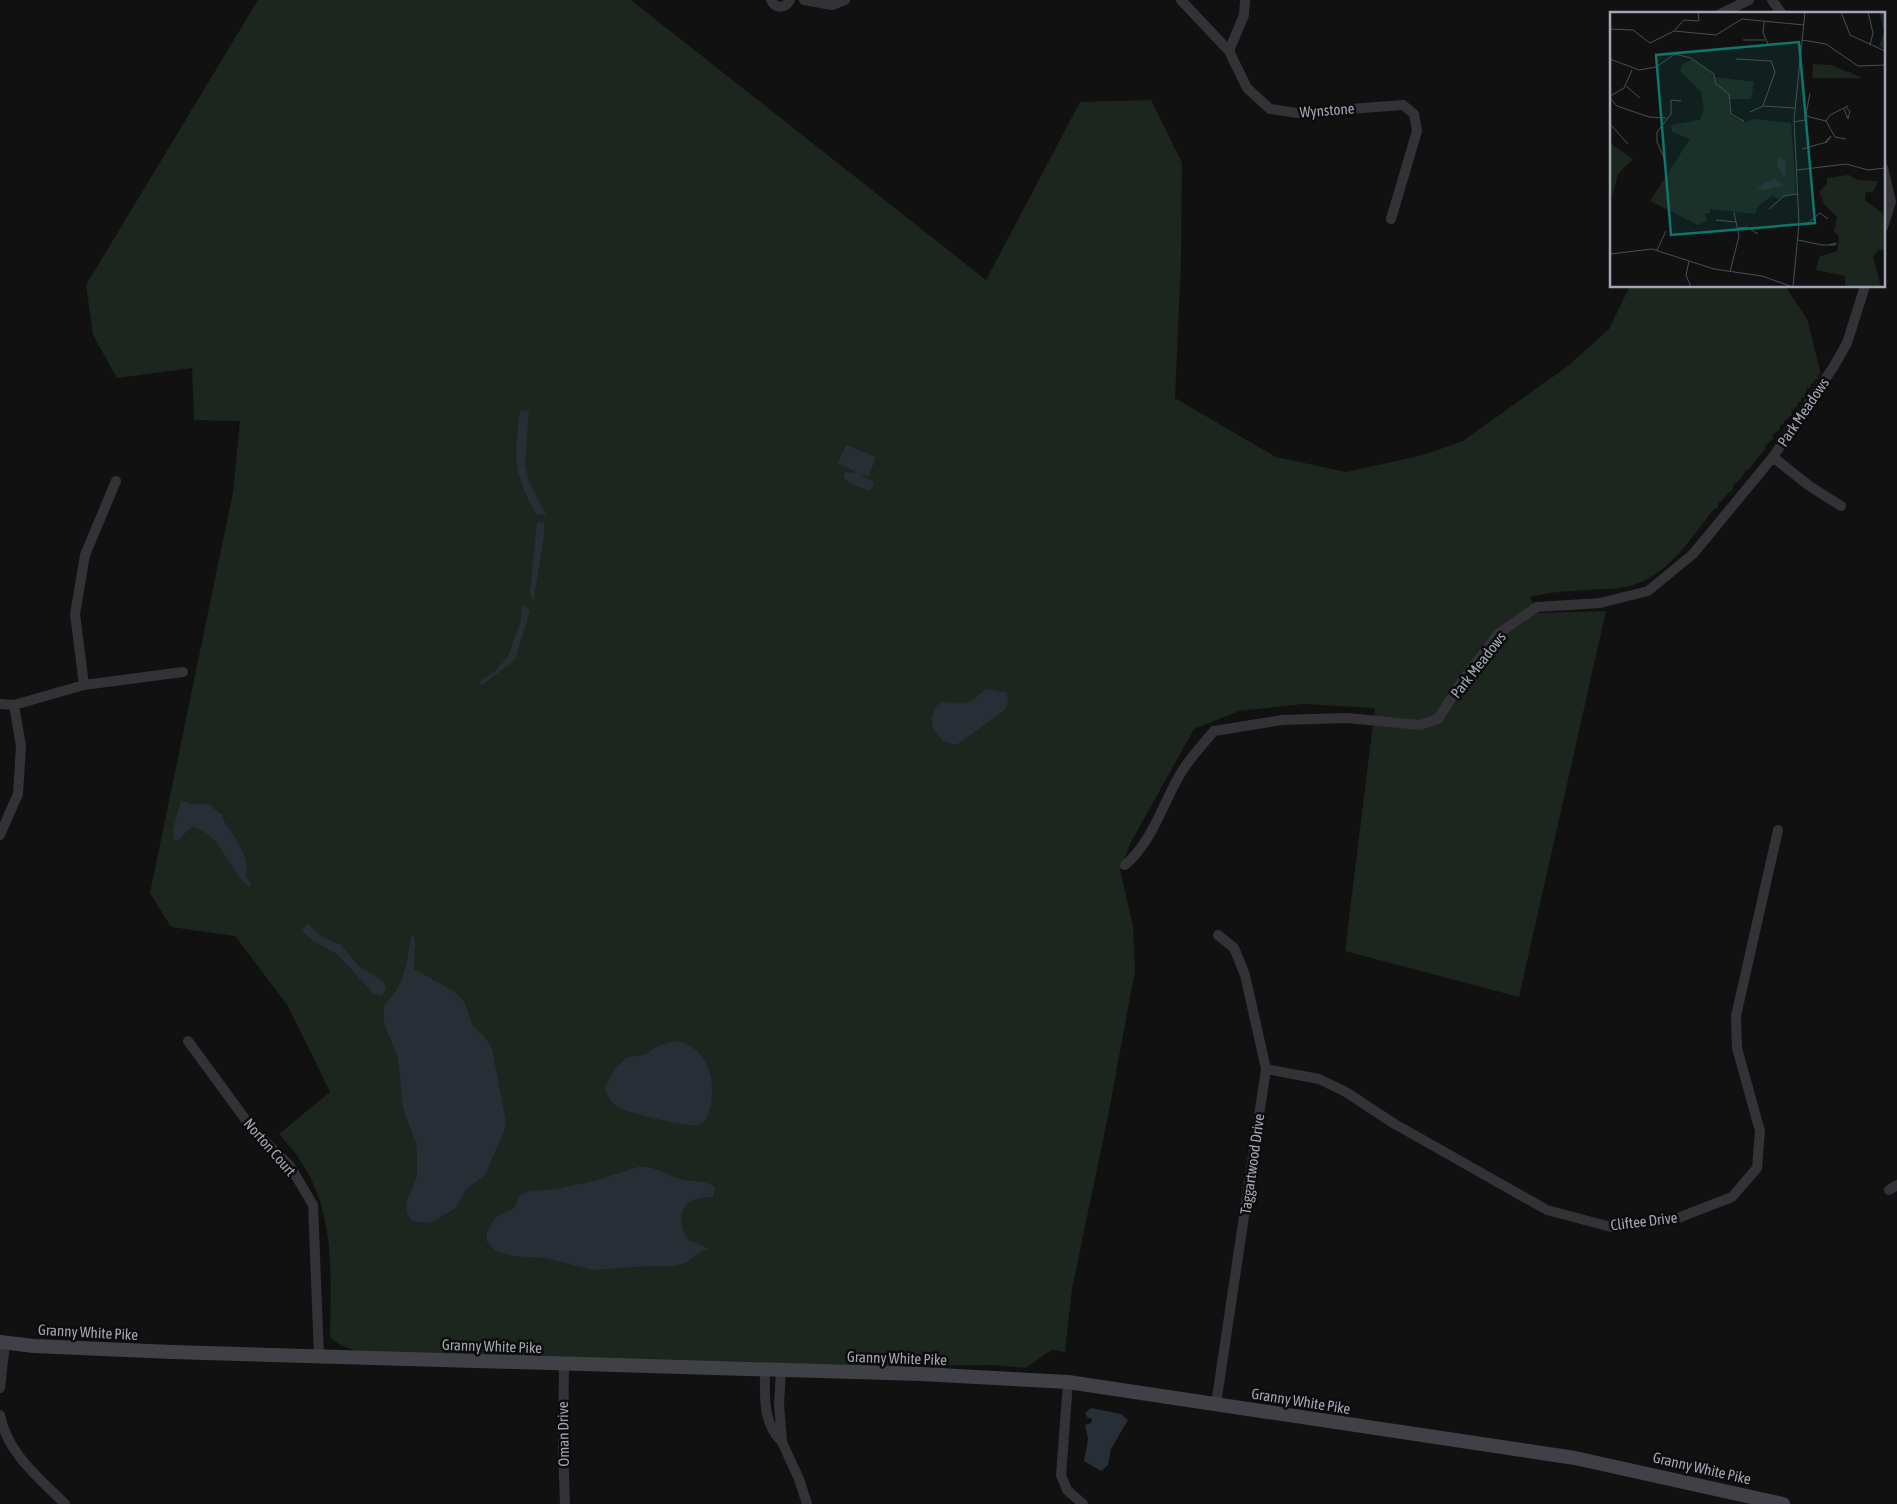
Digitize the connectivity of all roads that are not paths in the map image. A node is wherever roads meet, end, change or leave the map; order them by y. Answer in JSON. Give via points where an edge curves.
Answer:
{"nodes":[{"id":1,"x":770,"y":0,"type":"edge"},
{"id":2,"x":790,"y":0,"type":"edge"},
{"id":3,"x":804,"y":0,"type":"edge"},
{"id":4,"x":845,"y":0,"type":"edge"},
{"id":5,"x":1181,"y":0,"type":"edge"},
{"id":6,"x":1245,"y":0,"type":"edge"},
{"id":7,"x":1749,"y":0,"type":"edge"},
{"id":8,"x":1772,"y":0,"type":"edge"},
{"id":9,"x":1724,"y":12,"type":"edge"},
{"id":10,"x":1781,"y":12,"type":"edge"},
{"id":11,"x":1228,"y":51,"type":"junction"},
{"id":12,"x":1884,"y":172,"type":"edge"},
{"id":13,"x":1391,"y":219,"type":"dead end"},
{"id":14,"x":1884,"y":225,"type":"edge"},
{"id":15,"x":1864,"y":288,"type":"edge"},
{"id":16,"x":1773,"y":457,"type":"junction"},
{"id":17,"x":116,"y":481,"type":"dead end"},
{"id":18,"x":1841,"y":506,"type":"dead end"},
{"id":19,"x":182,"y":672,"type":"dead end"},
{"id":20,"x":84,"y":685,"type":"junction"},
{"id":21,"x":0,"y":704,"type":"edge"},
{"id":22,"x":14,"y":705,"type":"junction"},
{"id":23,"x":1778,"y":830,"type":"dead end"},
{"id":24,"x":0,"y":835,"type":"edge"},
{"id":25,"x":1125,"y":865,"type":"dead end"},
{"id":26,"x":1218,"y":935,"type":"dead end"},
{"id":27,"x":188,"y":1041,"type":"dead end"},
{"id":28,"x":1266,"y":1069,"type":"junction"},
{"id":29,"x":2,"y":1343,"type":"edge"},
{"id":30,"x":320,"y":1356,"type":"junction"},
{"id":31,"x":564,"y":1364,"type":"junction"},
{"id":32,"x":765,"y":1370,"type":"junction"},
{"id":33,"x":781,"y":1371,"type":"junction"},
{"id":34,"x":1068,"y":1382,"type":"junction"},
{"id":35,"x":0,"y":1388,"type":"edge"},
{"id":36,"x":1216,"y":1404,"type":"junction"},
{"id":37,"x":0,"y":1415,"type":"edge"},
{"id":38,"x":782,"y":1442,"type":"junction"},
{"id":39,"x":65,"y":1504,"type":"edge"},
{"id":40,"x":565,"y":1504,"type":"edge"},
{"id":41,"x":807,"y":1504,"type":"edge"},
{"id":42,"x":1083,"y":1504,"type":"edge"},
{"id":43,"x":1783,"y":1504,"type":"edge"}],
"edges":[{"from":1,"to":2,"type":"street","via":[[779,7],[786,6]]},
{"from":3,"to":4,"type":"street","via":[[832,5]]},
{"from":5,"to":11,"type":"street","name":"Wynstone"},
{"from":6,"to":11,"type":"street","via":[[1244,15]]},
{"from":7,"to":9,"type":"street"},
{"from":8,"to":10,"type":"street"},
{"from":11,"to":13,"type":"street","name":"Wynstone","via":[[1247,88],[1270,109],[1297,113],[1403,105],[1414,114],[1417,131]]},
{"from":12,"to":14,"type":"street","via":[[1891,202]]},
{"from":15,"to":16,"type":"street","name":"Park Meadows","via":[[1847,343]]},
{"from":16,"to":18,"type":"street"},
{"from":16,"to":25,"type":"street","name":"Park Meadows","via":[[1693,554],[1648,591],[1600,603],[1537,607],[1499,633],[1464,678],[1438,720],[1420,725],[1347,718],[1282,720],[1214,731],[1184,769],[1152,828]]},
{"from":17,"to":20,"type":"street","via":[[85,555],[75,614]]},
{"from":19,"to":20,"type":"street"},
{"from":20,"to":22,"type":"street"},
{"from":21,"to":22,"type":"street"},
{"from":22,"to":24,"type":"street","via":[[21,746],[18,794]]},
{"from":23,"to":28,"type":"street","name":"Cliftee Drive","via":[[1736,1016],[1738,1048],[1760,1131],[1757,1168],[1732,1197],[1678,1218],[1610,1227],[1547,1210],[1393,1123],[1346,1092],[1320,1079]]},
{"from":26,"to":28,"type":"street","name":"Taggartwood Drive","via":[[1234,948],[1246,975]]},
{"from":27,"to":30,"type":"street","name":"Norton Court","via":[[251,1127],[290,1166],[313,1205]]},
{"from":28,"to":36,"type":"street","name":"Taggartwood Drive"},
{"from":29,"to":30,"type":"main road","name":"Granny White Pike"},
{"from":29,"to":35,"type":"street"},
{"from":30,"to":31,"type":"main road","name":"Granny White Pike"},
{"from":31,"to":32,"type":"main road","name":"Granny White Pike"},
{"from":31,"to":40,"type":"street","name":"Oman Drive","via":[[562,1447]]},
{"from":32,"to":33,"type":"main road","name":"Granny White Pike"},
{"from":32,"to":38,"type":"street","via":[[767,1416]]},
{"from":33,"to":34,"type":"main road","name":"Granny White Pike"},
{"from":33,"to":38,"type":"street"},
{"from":34,"to":36,"type":"main road","name":"Granny White Pike"},
{"from":34,"to":42,"type":"street","via":[[1061,1475],[1067,1490]]},
{"from":36,"to":43,"type":"main road","name":"Granny White Pike","via":[[1575,1458]]},
{"from":37,"to":39,"type":"street","via":[[6,1437],[17,1455]]},
{"from":38,"to":41,"type":"street"}]}
